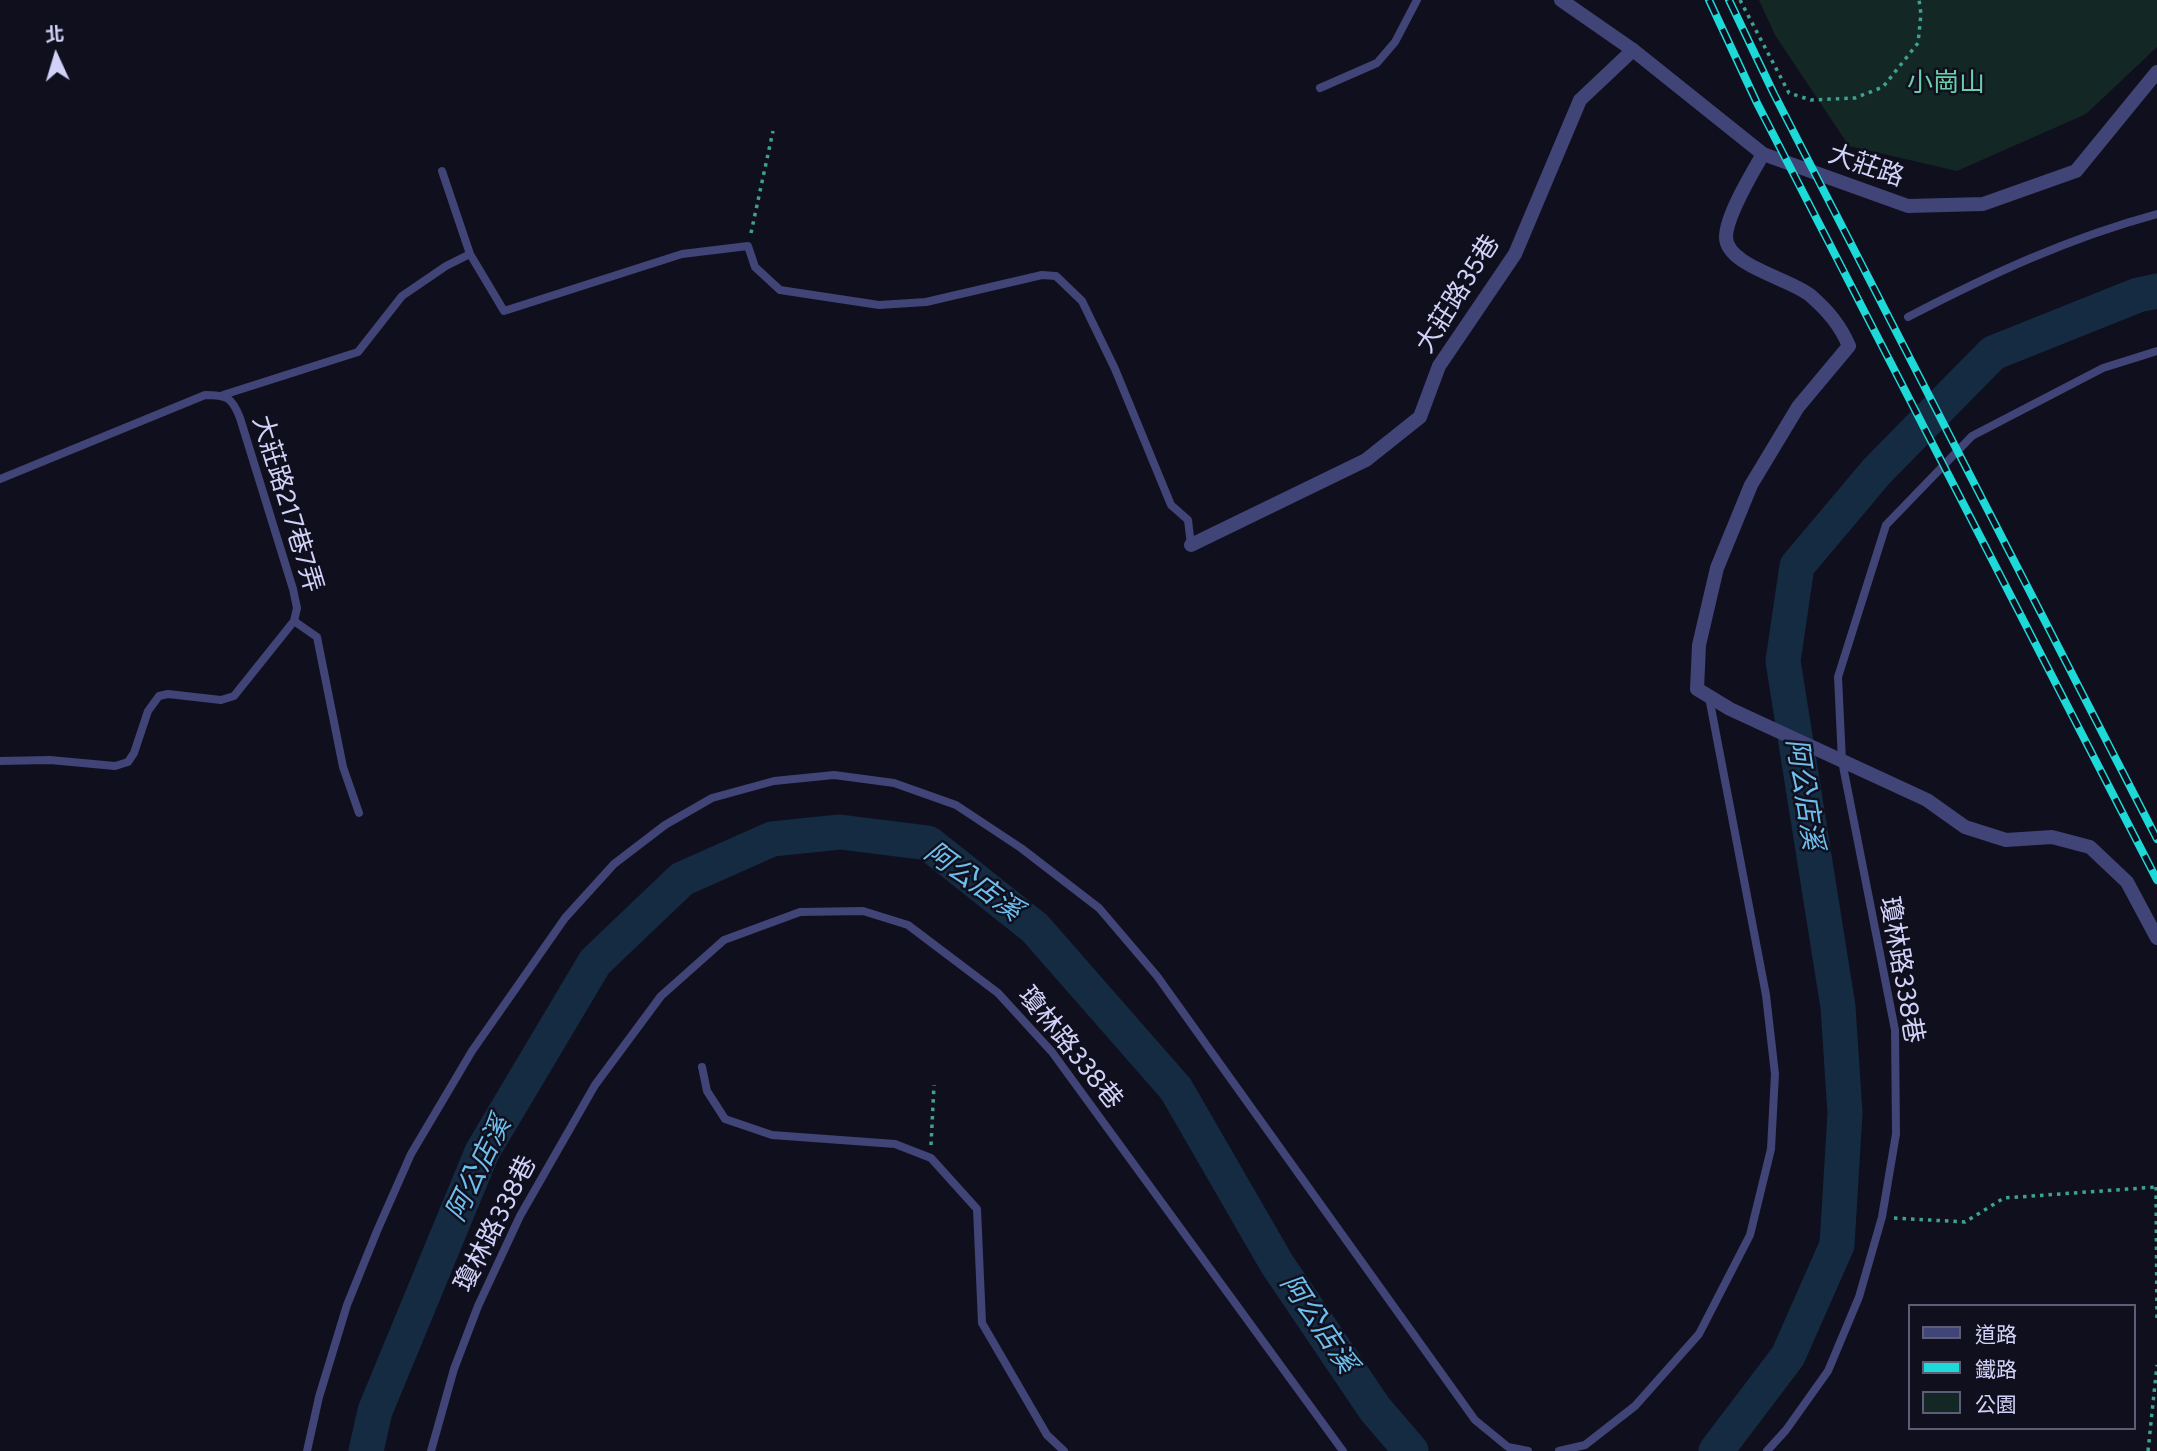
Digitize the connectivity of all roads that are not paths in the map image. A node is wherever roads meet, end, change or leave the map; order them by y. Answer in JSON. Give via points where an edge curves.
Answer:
{"nodes":[{"id":1,"x":1417,"y":0,"type":"edge"},
{"id":2,"x":1561,"y":0,"type":"edge"},
{"id":3,"x":1633,"y":50,"type":"junction"},
{"id":4,"x":2157,"y":72,"type":"edge"},
{"id":5,"x":1320,"y":88,"type":"dead end"},
{"id":6,"x":1763,"y":154,"type":"junction"},
{"id":7,"x":442,"y":171,"type":"dead end"},
{"id":8,"x":2157,"y":214,"type":"edge"},
{"id":9,"x":470,"y":254,"type":"junction"},
{"id":10,"x":1908,"y":317,"type":"dead end"},
{"id":11,"x":2157,"y":351,"type":"edge"},
{"id":12,"x":223,"y":395,"type":"junction"},
{"id":13,"x":0,"y":479,"type":"edge"},
{"id":14,"x":1191,"y":545,"type":"joint"},
{"id":15,"x":294,"y":621,"type":"junction"},
{"id":16,"x":1709,"y":696,"type":"junction"},
{"id":17,"x":1840,"y":760,"type":"junction"},
{"id":18,"x":0,"y":761,"type":"edge"},
{"id":19,"x":359,"y":813,"type":"dead end"},
{"id":20,"x":2157,"y":938,"type":"edge"},
{"id":21,"x":702,"y":1068,"type":"dead end"},
{"id":22,"x":307,"y":1451,"type":"edge"},
{"id":23,"x":431,"y":1451,"type":"edge"},
{"id":24,"x":1064,"y":1451,"type":"edge"},
{"id":25,"x":1343,"y":1451,"type":"edge"},
{"id":26,"x":1528,"y":1451,"type":"edge"},
{"id":27,"x":1559,"y":1451,"type":"edge"},
{"id":28,"x":1767,"y":1451,"type":"edge"}],
"edges":[{"from":1,"to":5,"type":"lane","via":[[1395,43],[1377,63]]},
{"from":2,"to":3,"type":"street","name":"大莊路"},
{"from":3,"to":6,"type":"street","name":"大莊路"},
{"from":3,"to":14,"type":"street","name":"大莊路35巷","via":[[1580,100],[1516,254],[1439,366],[1420,417],[1366,460]]},
{"from":4,"to":6,"type":"street","name":"大莊路","via":[[2076,171],[1983,204],[1908,206]]},
{"from":6,"to":16,"type":"street","via":[[1728,225],[1730,250],[1809,294],[1841,326],[1849,346],[1798,407],[1751,485],[1722,556],[1699,645],[1697,689]]},
{"from":7,"to":9,"type":"lane"},
{"from":8,"to":10,"type":"lane","via":[[2106,228],[1987,276]]},
{"from":9,"to":12,"type":"lane","via":[[402,296],[358,352]]},
{"from":9,"to":14,"type":"lane","via":[[504,311],[682,254],[748,246],[755,267],[780,290],[879,305],[926,302],[1042,275],[1056,276],[1082,301],[1171,505],[1188,520]]},
{"from":11,"to":17,"type":"lane","name":"瓊林路338巷","via":[[2103,368],[1972,436],[1886,525],[1839,677]]},
{"from":12,"to":13,"type":"lane","name":"大莊路217巷7弄","via":[[205,395]]},
{"from":12,"to":15,"type":"lane","name":"大莊路217巷7弄","via":[[240,418],[293,589]]},
{"from":15,"to":18,"type":"lane","name":"大莊路217巷7弄","via":[[234,696],[221,700],[159,696],[128,762],[115,766]]},
{"from":15,"to":19,"type":"lane","via":[[317,637],[343,767]]},
{"from":16,"to":17,"type":"street"},
{"from":16,"to":27,"type":"lane","via":[[1766,995],[1775,1074],[1771,1149],[1750,1235],[1699,1334],[1635,1406],[1584,1445]]},
{"from":17,"to":20,"type":"street","via":[[1927,800],[1965,827],[2006,840],[2052,837],[2090,847],[2127,882]]},
{"from":17,"to":28,"type":"lane","name":"瓊林路338巷","via":[[1895,1030],[1896,1133],[1882,1217],[1859,1297],[1828,1371]]},
{"from":21,"to":24,"type":"lane","via":[[707,1091],[725,1119],[772,1135],[895,1144],[931,1158],[977,1209],[982,1323],[1047,1435]]},
{"from":22,"to":26,"type":"lane","via":[[346,1305],[411,1154],[472,1051],[565,918],[614,864],[665,825],[712,798],[774,781],[834,775],[894,783],[956,804],[1099,908],[1157,976],[1475,1420],[1508,1447]]},
{"from":23,"to":25,"type":"lane","name":"瓊林路338巷","via":[[454,1369],[520,1216],[595,1086],[661,996],[724,940],[800,912],[863,911],[908,925],[998,993],[1052,1052]]}]}
